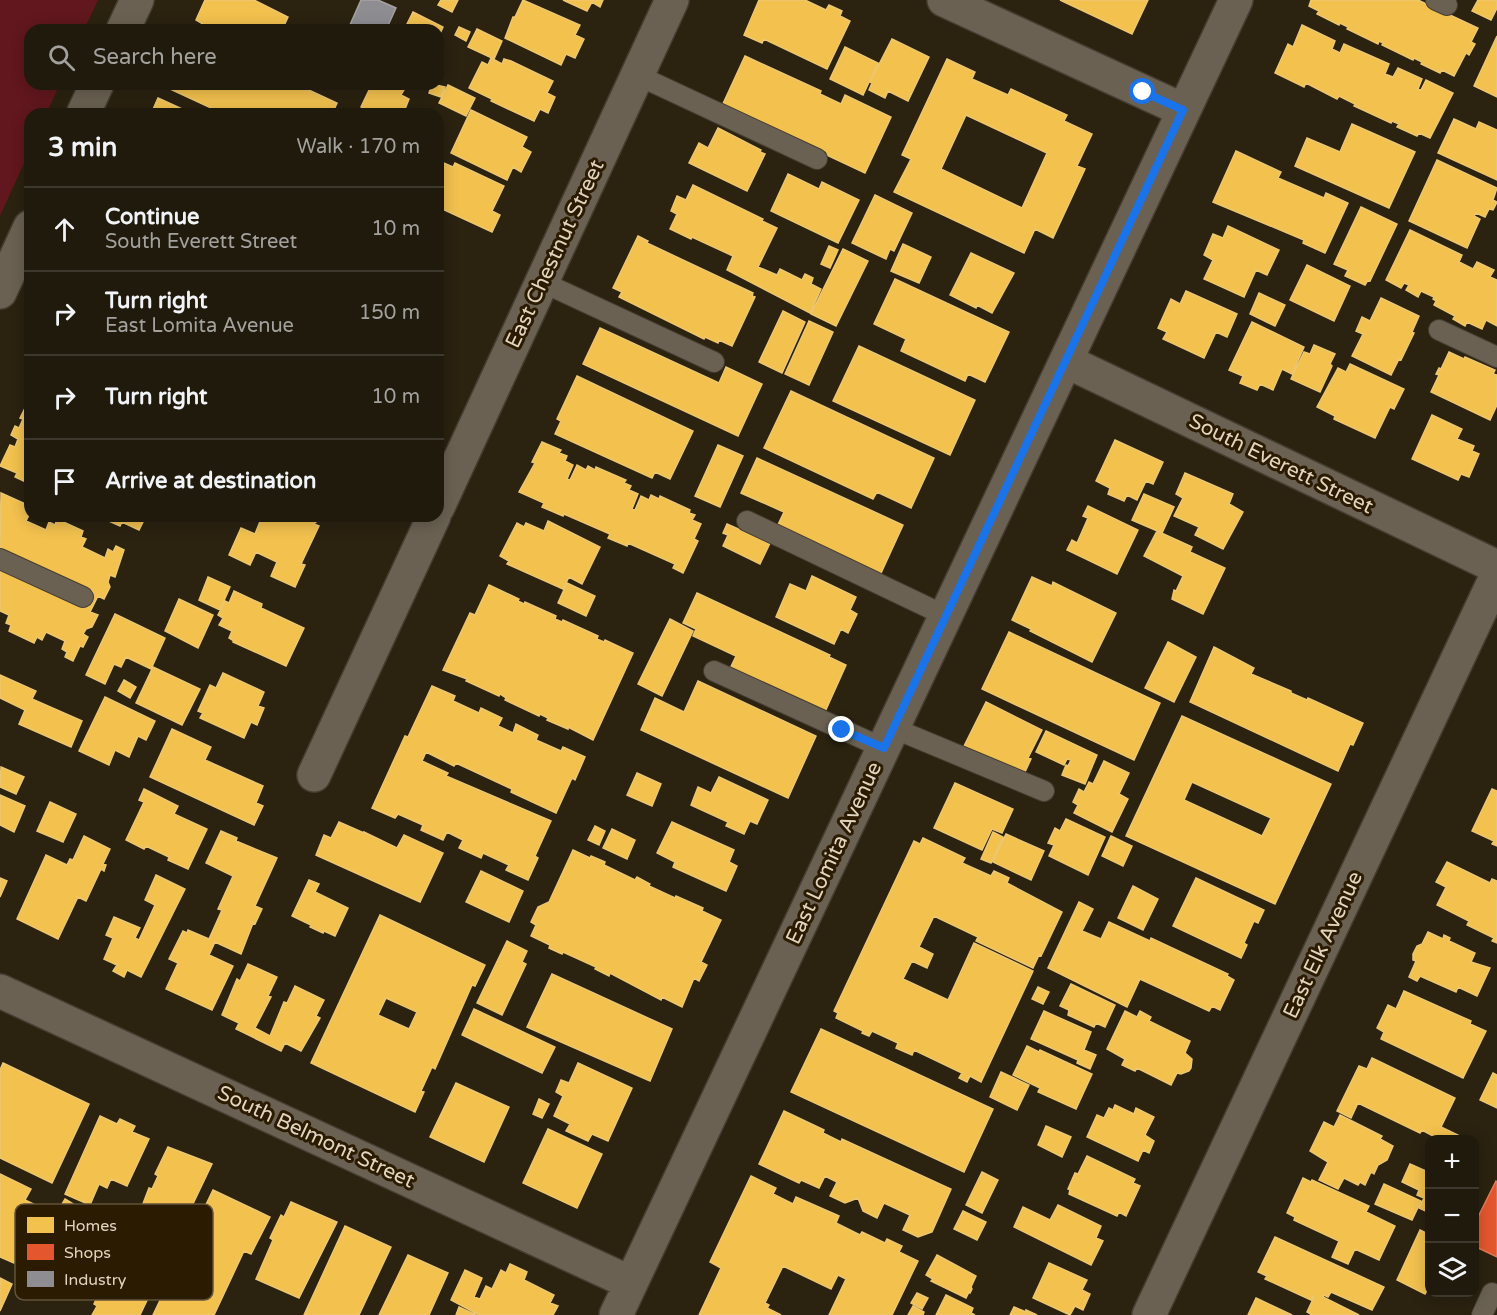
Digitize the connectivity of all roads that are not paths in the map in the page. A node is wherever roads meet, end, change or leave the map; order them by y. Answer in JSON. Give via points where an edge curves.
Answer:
{"nodes":[{"id":1,"x":137,"y":0,"type":"edge"},
{"id":2,"x":672,"y":0,"type":"edge"},
{"id":3,"x":944,"y":0,"type":"edge"},
{"id":4,"x":1236,"y":0,"type":"edge"},
{"id":5,"x":126,"y":24,"type":"edge"},
{"id":6,"x":637,"y":75,"type":"junction"},
{"id":7,"x":94,"y":90,"type":"edge"},
{"id":8,"x":86,"y":108,"type":"edge"},
{"id":9,"x":1183,"y":110,"type":"junction"},
{"id":10,"x":817,"y":159,"type":"dead end"},
{"id":11,"x":24,"y":240,"type":"edge"},
{"id":12,"x":542,"y":282,"type":"junction"},
{"id":13,"x":0,"y":291,"type":"edge"},
{"id":14,"x":1439,"y":330,"type":"dead end"},
{"id":15,"x":1497,"y":357,"type":"edge"},
{"id":16,"x":1066,"y":361,"type":"junction"},
{"id":17,"x":714,"y":362,"type":"dead end"},
{"id":18,"x":444,"y":494,"type":"edge"},
{"id":19,"x":747,"y":521,"type":"dead end"},
{"id":20,"x":431,"y":522,"type":"edge"},
{"id":21,"x":0,"y":559,"type":"edge"},
{"id":22,"x":1497,"y":567,"type":"edge"},
{"id":23,"x":1497,"y":575,"type":"edge"},
{"id":24,"x":83,"y":597,"type":"dead end"},
{"id":25,"x":946,"y":616,"type":"junction"},
{"id":26,"x":712,"y":675,"type":"dead end"},
{"id":27,"x":885,"y":745,"type":"junction"},
{"id":28,"x":314,"y":775,"type":"dead end"},
{"id":29,"x":1044,"y":791,"type":"dead end"},
{"id":30,"x":0,"y":991,"type":"edge"},
{"id":31,"x":631,"y":1283,"type":"junction"},
{"id":32,"x":1492,"y":1293,"type":"dead end"},
{"id":33,"x":616,"y":1315,"type":"edge"},
{"id":34,"x":1149,"y":1315,"type":"edge"},
{"id":35,"x":1482,"y":1315,"type":"edge"}],
"edges":[{"from":1,"to":5,"type":"street"},
{"from":2,"to":6,"type":"street","name":"East Chestnut Street"},
{"from":3,"to":9,"type":"street"},
{"from":4,"to":9,"type":"street","name":"East Lomita Avenue"},
{"from":6,"to":10,"type":"lane"},
{"from":6,"to":12,"type":"street","name":"East Chestnut Street"},
{"from":7,"to":8,"type":"street"},
{"from":9,"to":16,"type":"street","name":"East Lomita Avenue"},
{"from":11,"to":13,"type":"street"},
{"from":12,"to":17,"type":"lane"},
{"from":12,"to":18,"type":"street","name":"East Chestnut Street"},
{"from":14,"to":15,"type":"lane"},
{"from":16,"to":22,"type":"street","name":"South Everett Street"},
{"from":16,"to":25,"type":"street","name":"East Lomita Avenue"},
{"from":19,"to":25,"type":"lane"},
{"from":20,"to":28,"type":"street"},
{"from":21,"to":24,"type":"lane"},
{"from":23,"to":34,"type":"street","name":"East Elk Avenue"},
{"from":25,"to":27,"type":"street","name":"East Lomita Avenue"},
{"from":26,"to":27,"type":"lane"},
{"from":27,"to":29,"type":"lane"},
{"from":27,"to":31,"type":"street","name":"East Lomita Avenue"},
{"from":30,"to":31,"type":"street","name":"South Belmont Street"},
{"from":31,"to":33,"type":"street","name":"East Lomita Avenue"},
{"from":32,"to":35,"type":"lane"}]}
